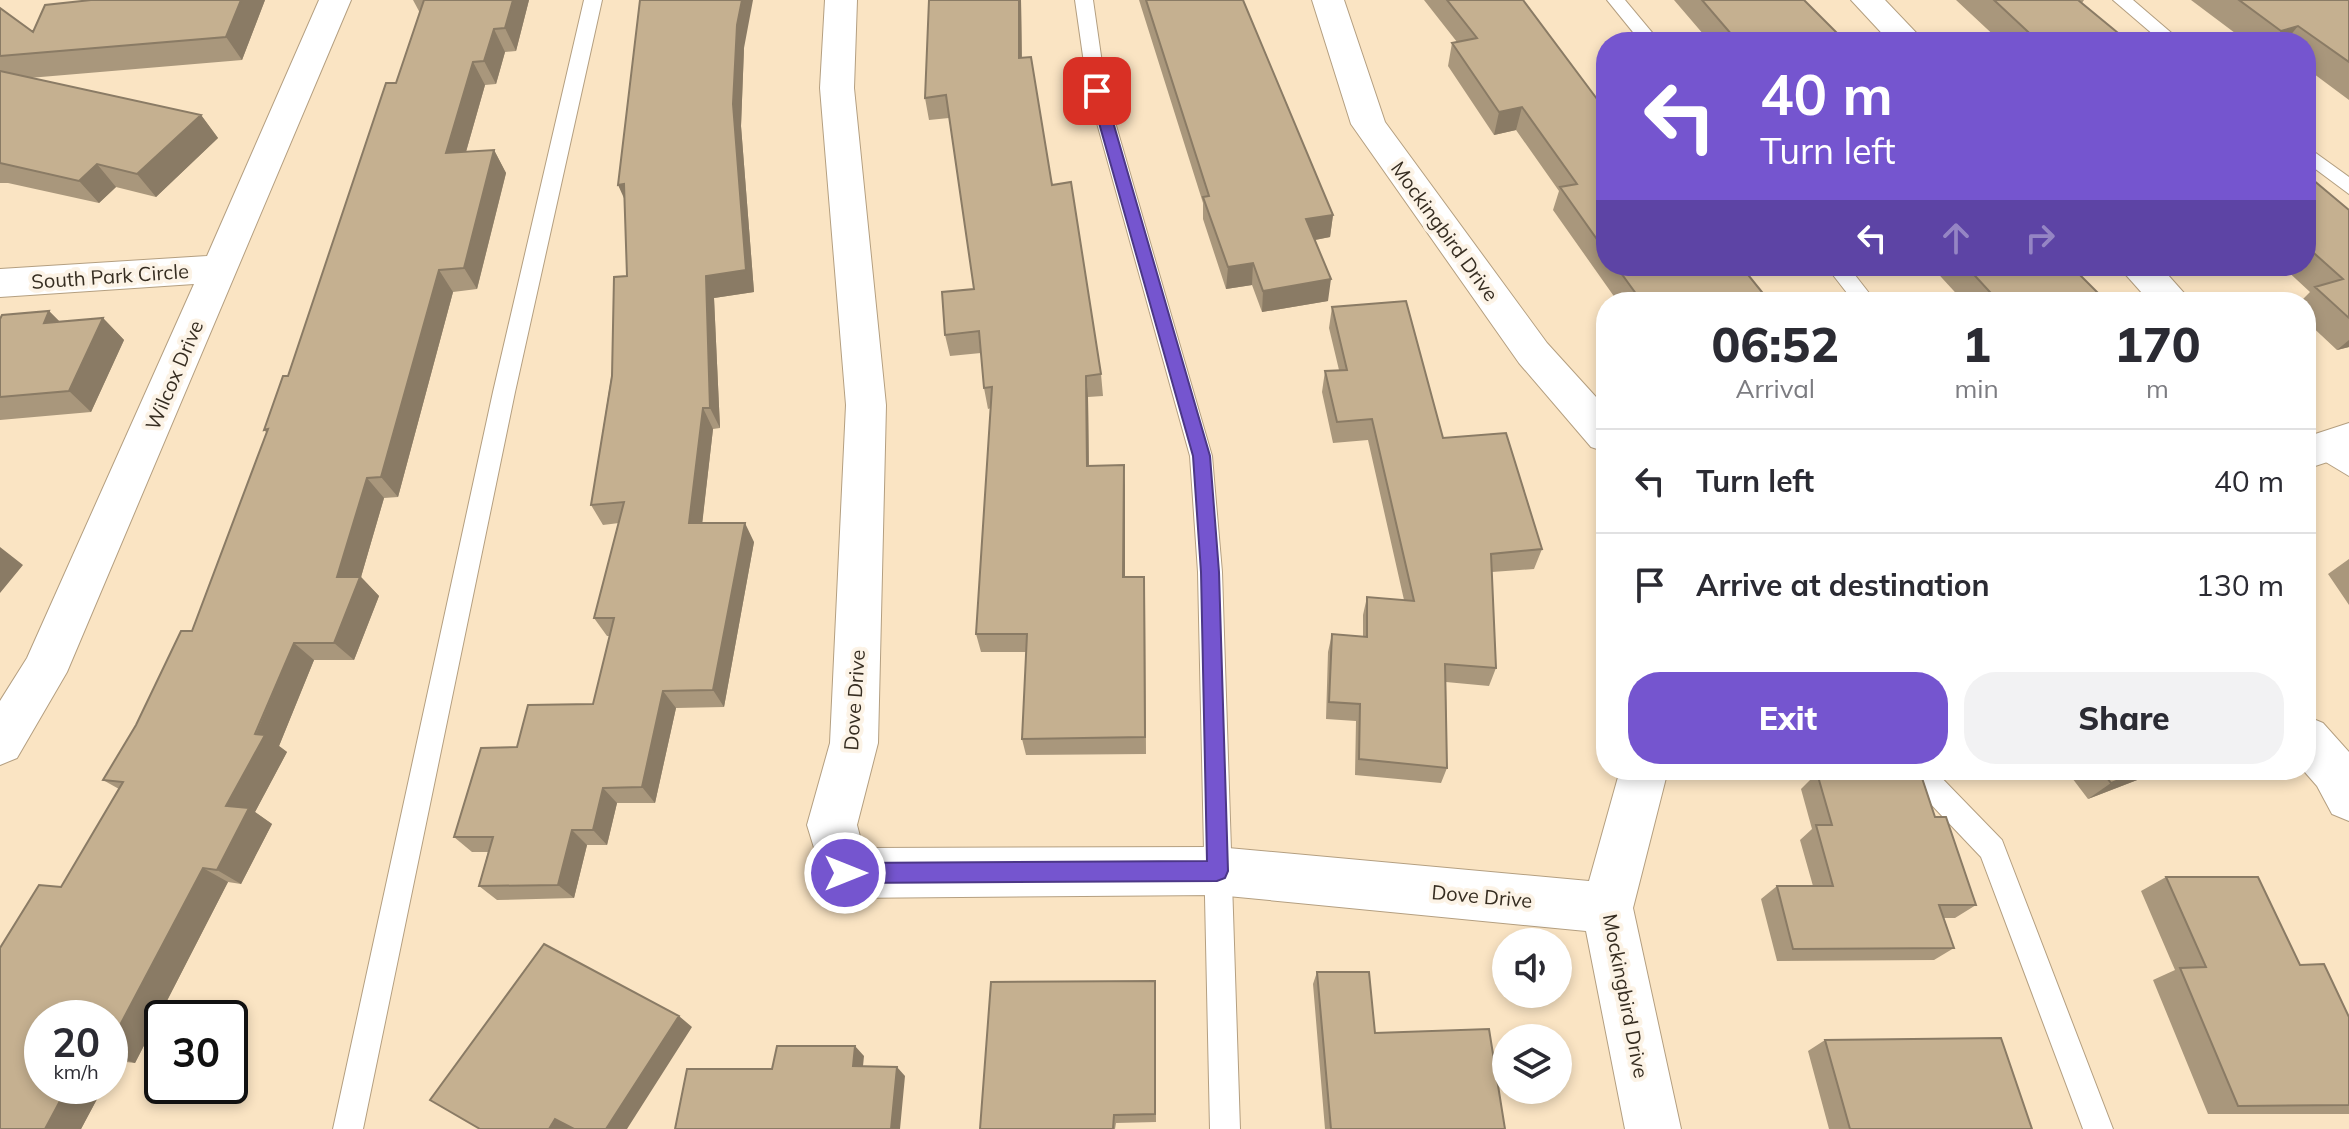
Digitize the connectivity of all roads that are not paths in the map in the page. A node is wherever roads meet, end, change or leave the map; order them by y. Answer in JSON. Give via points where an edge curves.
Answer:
{"nodes":[{"id":1,"x":335,"y":0,"type":"edge"},
{"id":2,"x":593,"y":0,"type":"edge"},
{"id":3,"x":841,"y":0,"type":"edge"},
{"id":4,"x":1084,"y":0,"type":"edge"},
{"id":5,"x":1328,"y":0,"type":"edge"},
{"id":6,"x":1616,"y":0,"type":"edge"},
{"id":7,"x":1867,"y":0,"type":"edge"},
{"id":8,"x":2122,"y":0,"type":"edge"},
{"id":9,"x":1643,"y":32,"type":"edge"},
{"id":10,"x":1899,"y":32,"type":"edge"},
{"id":11,"x":2161,"y":32,"type":"edge"},
{"id":12,"x":2316,"y":160,"type":"edge"},
{"id":13,"x":2349,"y":187,"type":"edge"},
{"id":14,"x":219,"y":269,"type":"junction"},
{"id":15,"x":1844,"y":276,"type":"edge"},
{"id":16,"x":2147,"y":276,"type":"edge"},
{"id":17,"x":0,"y":283,"type":"edge"},
{"id":18,"x":1858,"y":292,"type":"edge"},
{"id":19,"x":2163,"y":292,"type":"edge"},
{"id":20,"x":1596,"y":425,"type":"edge"},
{"id":21,"x":0,"y":743,"type":"edge"},
{"id":22,"x":2316,"y":749,"type":"edge"},
{"id":23,"x":1641,"y":780,"type":"edge"},
{"id":24,"x":1926,"y":780,"type":"edge"},
{"id":25,"x":2349,"y":798,"type":"edge"},
{"id":26,"x":1217,"y":871,"type":"junction"},
{"id":27,"x":1607,"y":908,"type":"junction"},
{"id":28,"x":348,"y":1129,"type":"edge"},
{"id":29,"x":1225,"y":1129,"type":"edge"},
{"id":30,"x":1653,"y":1129,"type":"edge"},
{"id":31,"x":2098,"y":1129,"type":"edge"}],
"edges":[{"from":1,"to":14,"type":"street","name":"Wilcox Drive"},
{"from":2,"to":28,"type":"lane"},
{"from":3,"to":26,"type":"street","name":"Dove Drive","via":[[837,88],[866,405],[854,743],[832,825],[845,873]]},
{"from":4,"to":26,"type":"lane","via":[[1097,91],[1201,456],[1210,572]]},
{"from":5,"to":20,"type":"street","name":"Mockingbird Drive","via":[[1368,124],[1533,353]]},
{"from":6,"to":9,"type":"lane"},
{"from":7,"to":10,"type":"street"},
{"from":8,"to":11,"type":"lane"},
{"from":12,"to":13,"type":"lane"},
{"from":14,"to":17,"type":"street","name":"South Park Circle"},
{"from":14,"to":21,"type":"street","name":"Wilcox Drive","via":[[50,659]]},
{"from":15,"to":18,"type":"lane"},
{"from":16,"to":19,"type":"street"},
{"from":22,"to":25,"type":"street"},
{"from":23,"to":27,"type":"street","name":"Mockingbird Drive"},
{"from":24,"to":31,"type":"lane","via":[[1992,849]]},
{"from":26,"to":27,"type":"street","name":"Dove Drive"},
{"from":26,"to":29,"type":"lane"},
{"from":27,"to":30,"type":"street","name":"Mockingbird Drive"}]}
